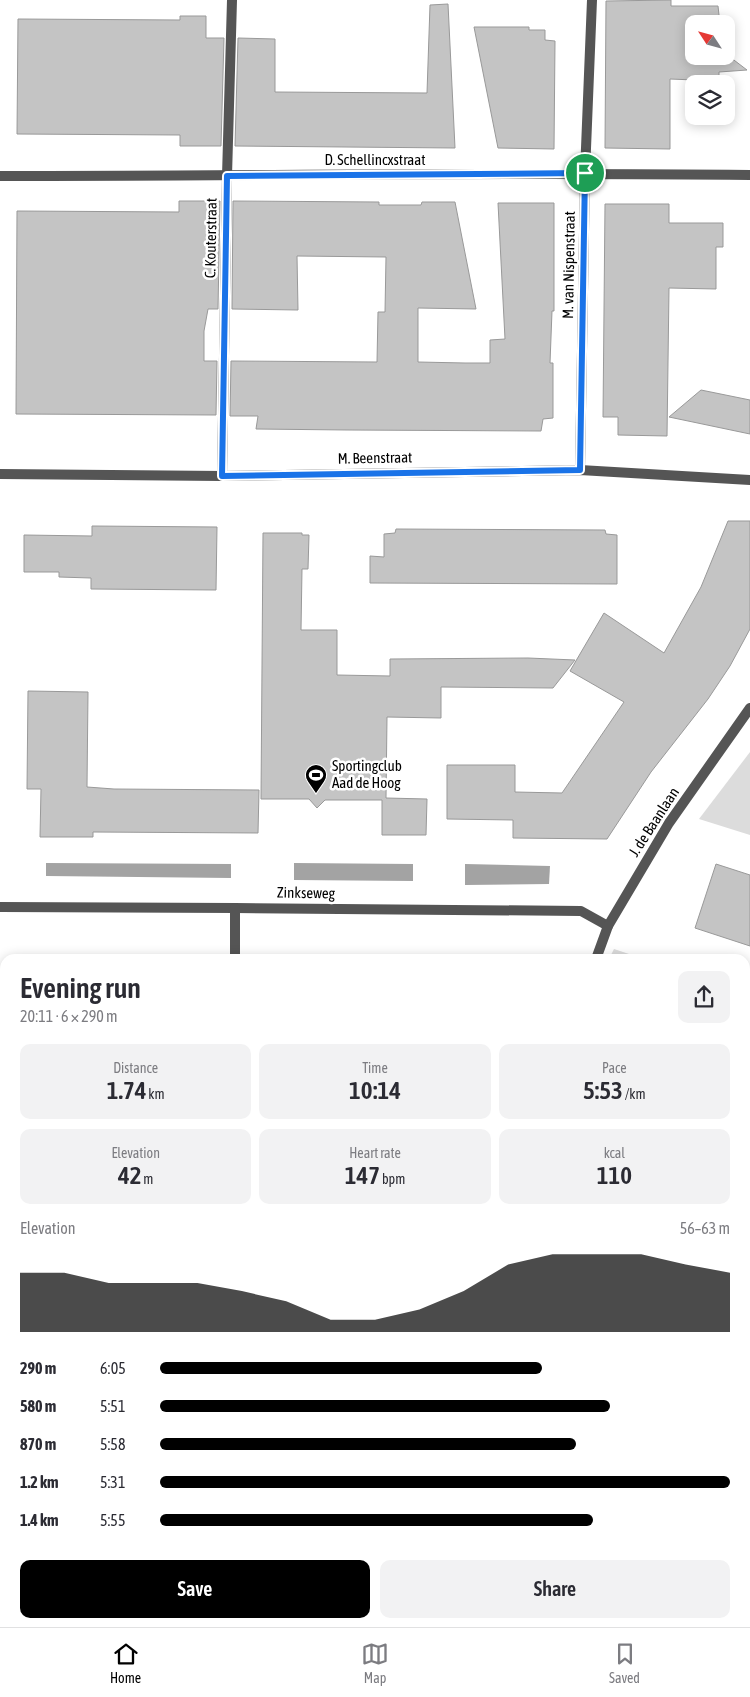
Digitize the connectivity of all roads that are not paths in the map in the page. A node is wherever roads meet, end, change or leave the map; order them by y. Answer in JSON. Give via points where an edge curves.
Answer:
{"nodes":[{"id":1,"x":232,"y":0,"type":"edge"},
{"id":2,"x":592,"y":0,"type":"edge"},
{"id":3,"x":585,"y":173,"type":"junction"},
{"id":4,"x":0,"y":176,"type":"edge"},
{"id":5,"x":227,"y":176,"type":"junction"},
{"id":6,"x":750,"y":176,"type":"edge"},
{"id":7,"x":580,"y":470,"type":"junction"},
{"id":8,"x":0,"y":474,"type":"edge"},
{"id":9,"x":222,"y":476,"type":"junction"},
{"id":10,"x":750,"y":480,"type":"edge"},
{"id":11,"x":750,"y":708,"type":"edge"},
{"id":12,"x":0,"y":907,"type":"edge"},
{"id":13,"x":236,"y":908,"type":"junction"},
{"id":14,"x":608,"y":926,"type":"junction"},
{"id":15,"x":234,"y":954,"type":"edge"},
{"id":16,"x":598,"y":954,"type":"edge"}],
"edges":[{"from":1,"to":5,"type":"street","name":"C. Kouterstraat"},
{"from":2,"to":3,"type":"street","name":"M. van Nispenstraat"},
{"from":3,"to":5,"type":"street","name":"D. Schellincxstraat"},
{"from":3,"to":6,"type":"street","name":"D. Schellincxstraat"},
{"from":3,"to":7,"type":"street","name":"M. van Nispenstraat"},
{"from":4,"to":5,"type":"street","name":"D. Schellincxstraat"},
{"from":5,"to":9,"type":"street","name":"C. Kouterstraat"},
{"from":7,"to":9,"type":"street","name":"M. Beenstraat"},
{"from":7,"to":10,"type":"street","name":"M. Beenstraat"},
{"from":8,"to":9,"type":"street","name":"M. Beenstraat"},
{"from":11,"to":14,"type":"street","name":"J. de Baanlaan","via":[[669,823]]},
{"from":12,"to":13,"type":"street","name":"Zinkseweg"},
{"from":13,"to":14,"type":"street","name":"Zinkseweg","via":[[581,912]]},
{"from":13,"to":15,"type":"street"},
{"from":14,"to":16,"type":"street","name":"J. de Baanlaan"}]}
